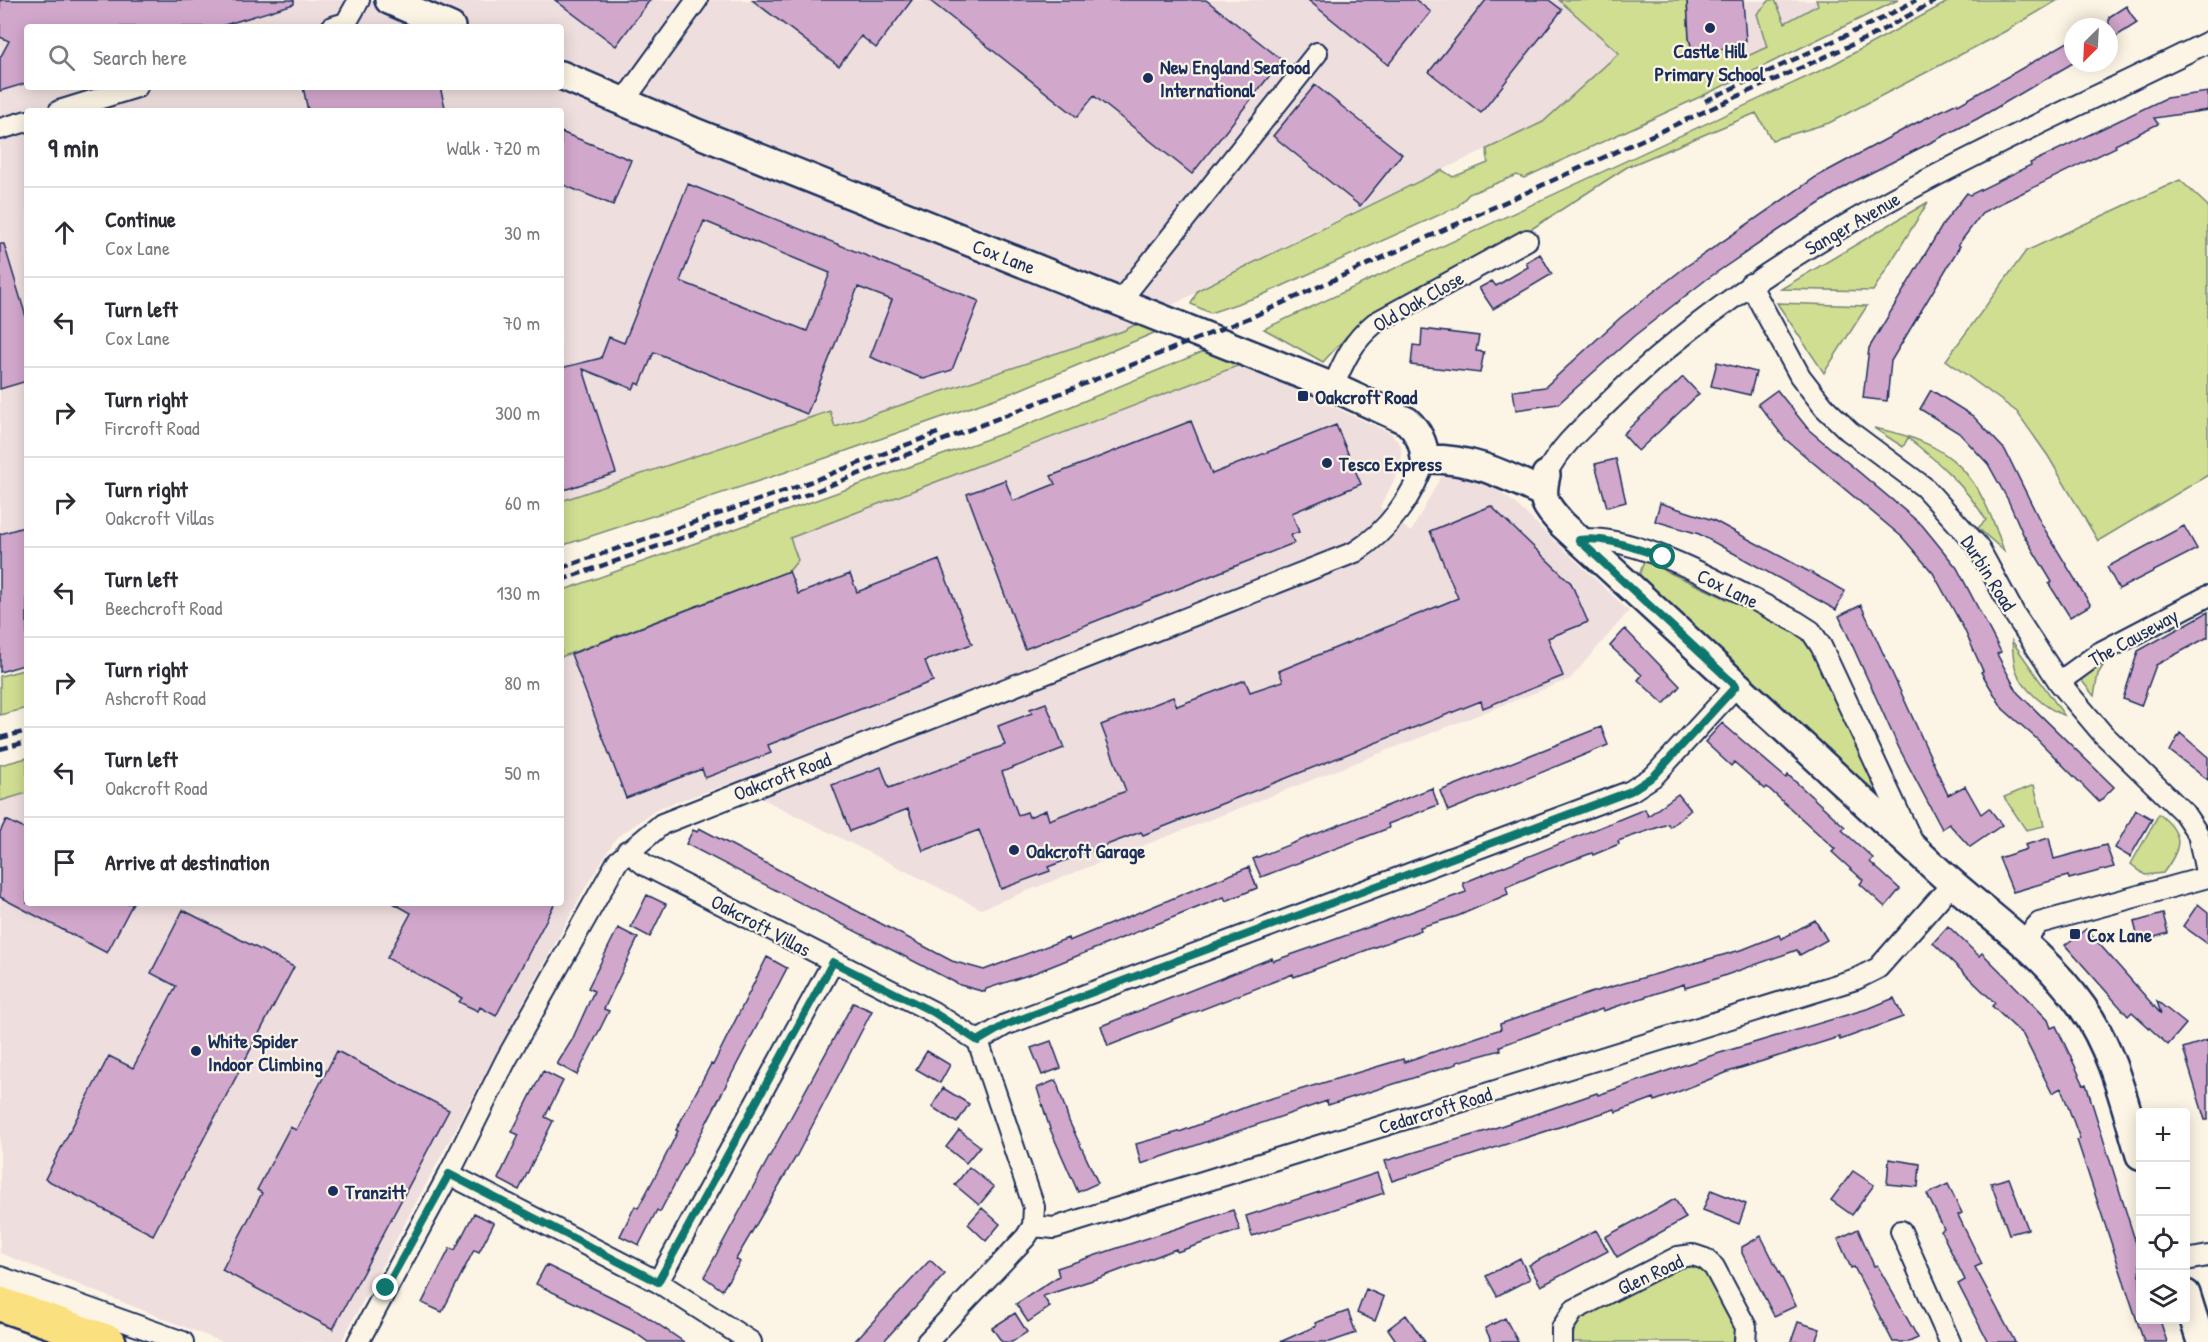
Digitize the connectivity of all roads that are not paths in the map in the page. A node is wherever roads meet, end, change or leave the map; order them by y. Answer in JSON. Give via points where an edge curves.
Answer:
{"nodes":[{"id":1,"x":359,"y":0,"type":"edge"},
{"id":2,"x":389,"y":0,"type":"edge"},
{"id":3,"x":697,"y":0,"type":"edge"},
{"id":4,"x":342,"y":24,"type":"edge"},
{"id":5,"x":444,"y":24,"type":"edge"},
{"id":6,"x":2208,"y":42,"type":"edge"},
{"id":7,"x":1317,"y":52,"type":"dead end"},
{"id":8,"x":564,"y":76,"type":"edge"},
{"id":9,"x":127,"y":90,"type":"edge"},
{"id":10,"x":623,"y":102,"type":"junction"},
{"id":11,"x":69,"y":108,"type":"edge"},
{"id":12,"x":24,"y":122,"type":"edge"},
{"id":13,"x":0,"y":129,"type":"edge"},
{"id":14,"x":1527,"y":240,"type":"dead end"},
{"id":15,"x":1750,"y":284,"type":"junction"},
{"id":16,"x":1120,"y":301,"type":"junction"},
{"id":17,"x":1334,"y":387,"type":"junction"},
{"id":18,"x":1423,"y":451,"type":"junction"},
{"id":19,"x":1544,"y":483,"type":"junction"},
{"id":20,"x":1579,"y":540,"type":"junction"},
{"id":21,"x":2208,"y":596,"type":"edge"},
{"id":22,"x":2059,"y":682,"type":"junction"},
{"id":23,"x":1736,"y":686,"type":"junction"},
{"id":24,"x":627,"y":851,"type":"junction"},
{"id":25,"x":1917,"y":852,"type":"junction"},
{"id":26,"x":2208,"y":877,"type":"edge"},
{"id":27,"x":1952,"y":884,"type":"junction"},
{"id":28,"x":2024,"y":940,"type":"junction"},
{"id":29,"x":833,"y":962,"type":"junction"},
{"id":30,"x":978,"y":1041,"type":"junction"},
{"id":31,"x":2136,"y":1143,"type":"edge"},
{"id":32,"x":449,"y":1174,"type":"junction"},
{"id":33,"x":1033,"y":1226,"type":"junction"},
{"id":34,"x":1901,"y":1231,"type":"dead end"},
{"id":35,"x":2208,"y":1256,"type":"edge"},
{"id":36,"x":2190,"y":1259,"type":"edge"},
{"id":37,"x":0,"y":1277,"type":"edge"},
{"id":38,"x":658,"y":1282,"type":"junction"},
{"id":39,"x":0,"y":1304,"type":"edge"},
{"id":40,"x":2190,"y":1307,"type":"edge"},
{"id":41,"x":109,"y":1342,"type":"edge"},
{"id":42,"x":183,"y":1342,"type":"edge"},
{"id":43,"x":358,"y":1342,"type":"edge"},
{"id":44,"x":751,"y":1342,"type":"edge"},
{"id":45,"x":927,"y":1342,"type":"edge"},
{"id":46,"x":1562,"y":1342,"type":"edge"},
{"id":47,"x":1745,"y":1342,"type":"edge"},
{"id":48,"x":1950,"y":1342,"type":"edge"},
{"id":49,"x":2201,"y":1342,"type":"edge"}],
"edges":[{"from":1,"to":4,"type":"street"},
{"from":2,"to":5,"type":"street"},
{"from":3,"to":10,"type":"street"},
{"from":6,"to":15,"type":"street","name":"Sanger Avenue","via":[[1866,213]]},
{"from":7,"to":16,"type":"street"},
{"from":8,"to":10,"type":"street","name":"Cox Lane"},
{"from":9,"to":11,"type":"street"},
{"from":10,"to":16,"type":"street","name":"Cox Lane"},
{"from":12,"to":13,"type":"street"},
{"from":14,"to":17,"type":"street","name":"Old Oak Close","via":[[1375,323],[1359,336],[1347,354]]},
{"from":15,"to":19,"type":"street","name":"Sanger Avenue","via":[[1647,365],[1564,447]]},
{"from":15,"to":22,"type":"street","name":"Durbin Road","via":[[1800,376],[1824,407],[1924,487],[1977,545],[2015,615]]},
{"from":16,"to":17,"type":"street","name":"Cox Lane"},
{"from":17,"to":18,"type":"street","name":"Cox Lane","via":[[1399,415],[1414,427]]},
{"from":18,"to":19,"type":"street","via":[[1457,444],[1482,448]]},
{"from":18,"to":24,"type":"street","name":"Oakcroft Road","via":[[1408,494],[1385,527],[1355,552],[662,824]]},
{"from":19,"to":20,"type":"street","name":"Cox Lane","via":[[1551,512]]},
{"from":20,"to":23,"type":"street","name":"Cox Lane"},
{"from":20,"to":25,"type":"street","name":"Cox Lane","via":[[1611,541],[1663,557],[1811,631]]},
{"from":21,"to":22,"type":"street","name":"The Causeway","via":[[2099,653]]},
{"from":22,"to":26,"type":"street","name":"Durbin Road","via":[[2102,733],[2184,813],[2198,834]]},
{"from":23,"to":25,"type":"street","name":"Cox Lane"},
{"from":23,"to":30,"type":"street","via":[[1654,776],[1631,791],[1005,1025]]},
{"from":24,"to":29,"type":"street","name":"Oakcroft Villas","via":[[645,866]]},
{"from":24,"to":32,"type":"street","name":"Oakcroft Road","via":[[617,862],[506,1059]]},
{"from":25,"to":27,"type":"street","name":"Cox Lane"},
{"from":26,"to":28,"type":"street","via":[[2039,923]]},
{"from":27,"to":28,"type":"street","name":"Cox Lane"},
{"from":27,"to":33,"type":"street","name":"Cedarcroft Road","via":[[1878,968],[1856,979],[1054,1228]]},
{"from":28,"to":31,"type":"street","name":"Cox Lane","via":[[2084,1009],[2109,1059]]},
{"from":29,"to":30,"type":"street","name":"Oakcroft Villas","via":[[933,1012]]},
{"from":29,"to":38,"type":"street"},
{"from":30,"to":33,"type":"street","via":[[1034,1207]]},
{"from":32,"to":38,"type":"street"},
{"from":32,"to":43,"type":"street","name":"Oakcroft Road"},
{"from":33,"to":45,"type":"street"},
{"from":34,"to":48,"type":"street"},
{"from":35,"to":36,"type":"street"},
{"from":37,"to":42,"type":"street"},
{"from":38,"to":44,"type":"street"},
{"from":39,"to":41,"type":"highway"},
{"from":40,"to":49,"type":"street"},
{"from":46,"to":47,"type":"street","name":"Glen Road","via":[[1562,1328],[1574,1310],[1678,1257],[1693,1255],[1714,1267],[1746,1328]]}]}
